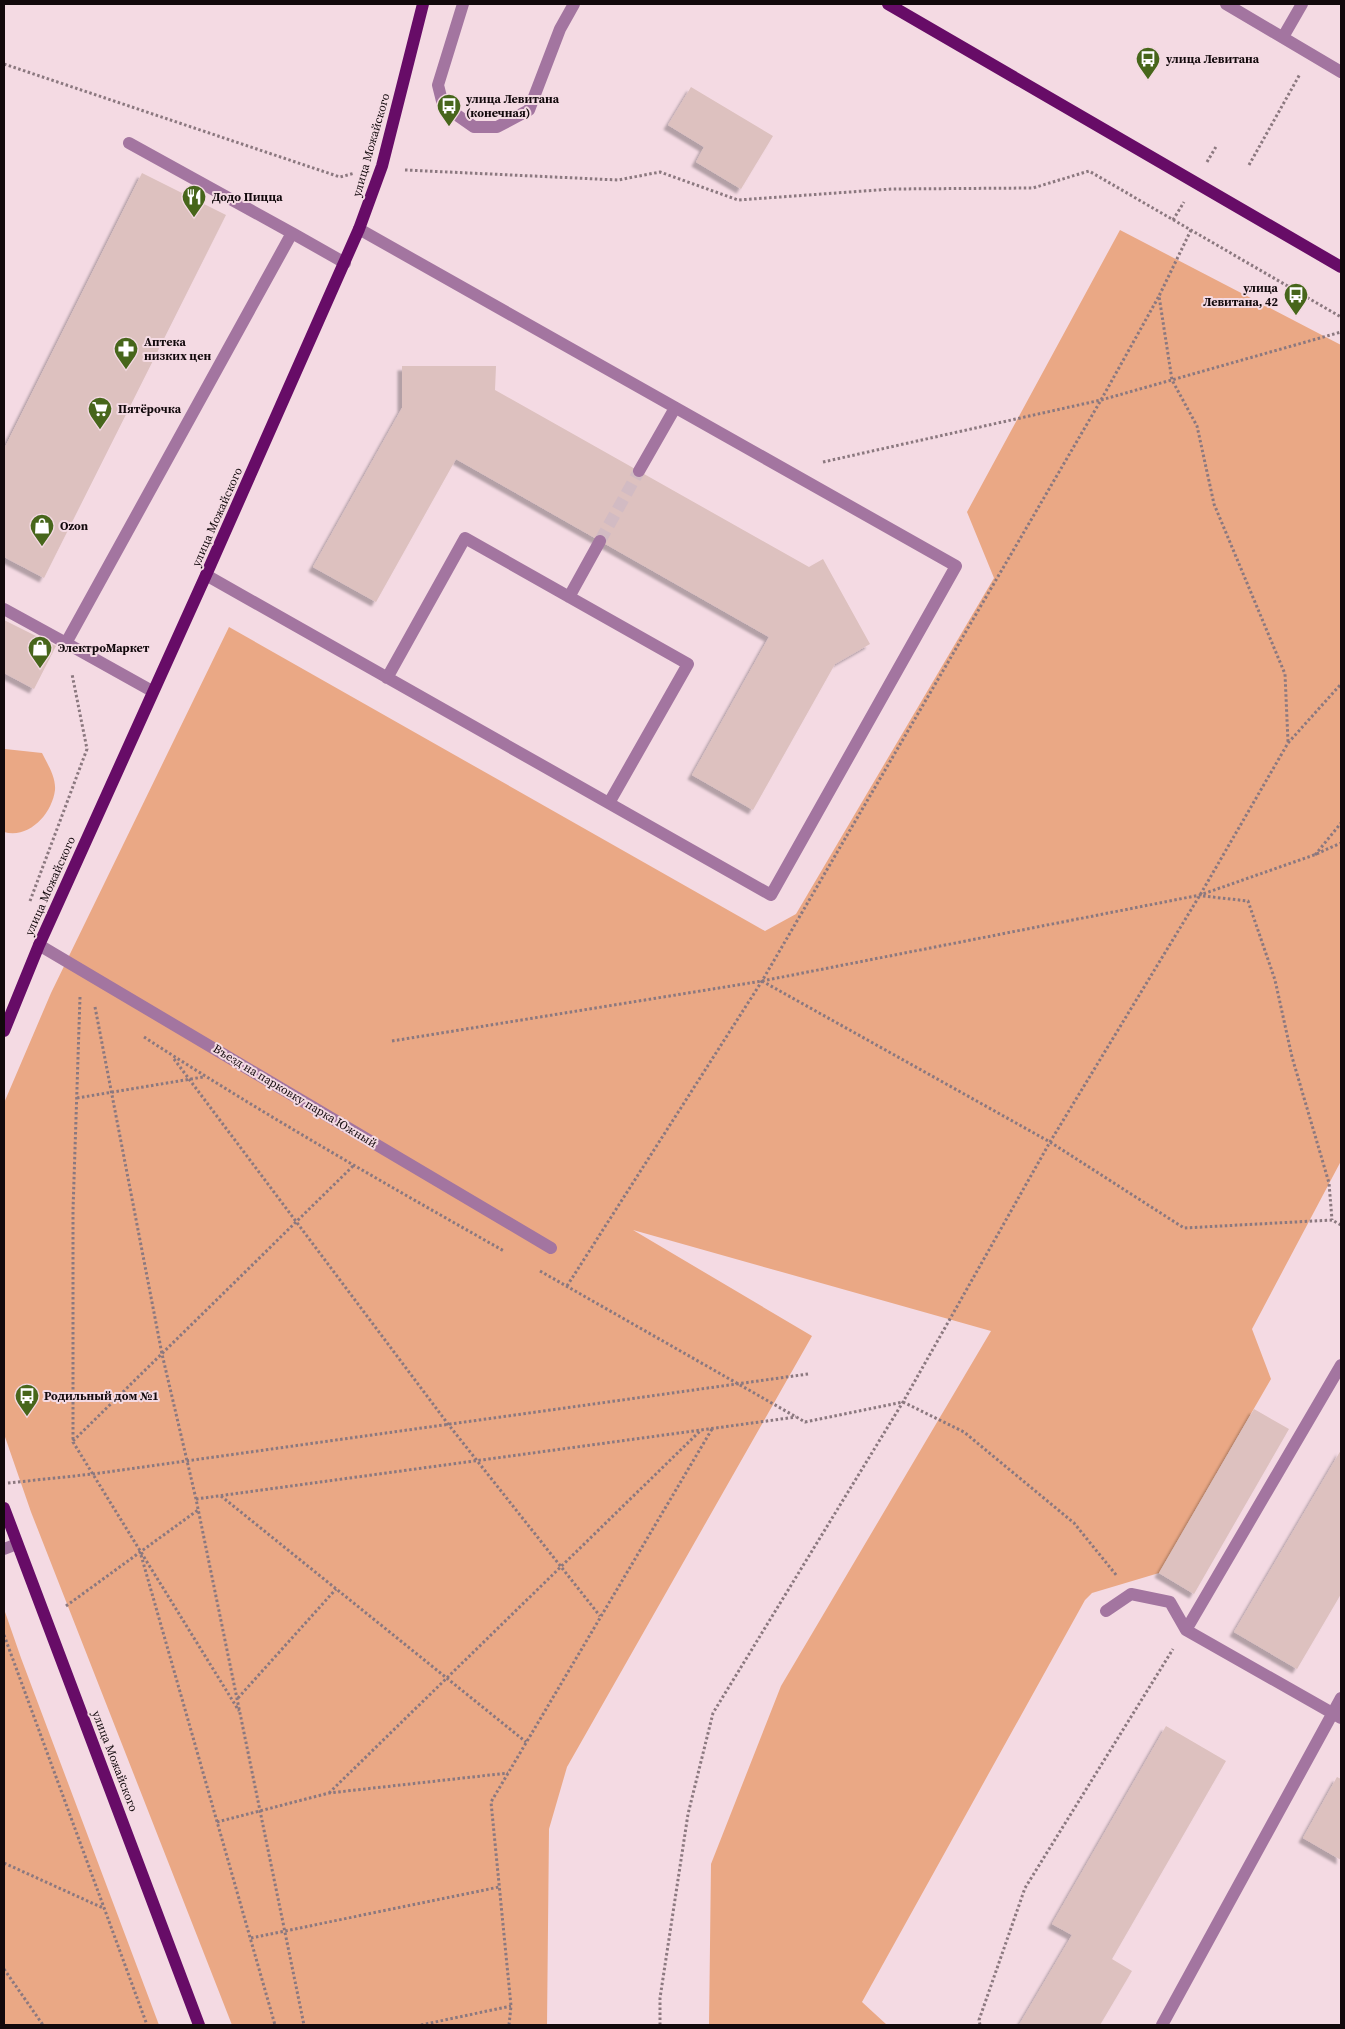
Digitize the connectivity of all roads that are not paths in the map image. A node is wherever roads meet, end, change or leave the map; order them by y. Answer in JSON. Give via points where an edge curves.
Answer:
{"nodes":[{"id":1,"x":423,"y":4,"type":"edge"},
{"id":2,"x":463,"y":4,"type":"edge"},
{"id":3,"x":574,"y":4,"type":"edge"},
{"id":4,"x":888,"y":4,"type":"edge"},
{"id":5,"x":1226,"y":4,"type":"edge"},
{"id":6,"x":1302,"y":4,"type":"edge"},
{"id":7,"x":1283,"y":37,"type":"junction"},
{"id":8,"x":1341,"y":72,"type":"edge"},
{"id":9,"x":129,"y":143,"type":"dead end"},
{"id":10,"x":360,"y":229,"type":"junction"},
{"id":11,"x":292,"y":233,"type":"junction"},
{"id":12,"x":346,"y":263,"type":"junction"},
{"id":13,"x":1341,"y":267,"type":"edge"},
{"id":14,"x":675,"y":408,"type":"junction"},
{"id":15,"x":639,"y":471,"type":"tunnel mouth"},
{"id":16,"x":600,"y":541,"type":"tunnel mouth"},
{"id":17,"x":206,"y":575,"type":"junction"},
{"id":18,"x":569,"y":596,"type":"junction"},
{"id":19,"x":4,"y":609,"type":"edge"},
{"id":20,"x":66,"y":643,"type":"junction"},
{"id":21,"x":387,"y":678,"type":"junction"},
{"id":22,"x":152,"y":691,"type":"junction"},
{"id":23,"x":609,"y":803,"type":"junction"},
{"id":24,"x":39,"y":945,"type":"junction"},
{"id":25,"x":4,"y":1031,"type":"edge"},
{"id":26,"x":551,"y":1248,"type":"dead end"},
{"id":27,"x":1341,"y":1365,"type":"edge"},
{"id":28,"x":4,"y":1508,"type":"edge"},
{"id":29,"x":17,"y":1544,"type":"junction"},
{"id":30,"x":4,"y":1549,"type":"edge"},
{"id":31,"x":1106,"y":1611,"type":"dead end"},
{"id":32,"x":1186,"y":1630,"type":"junction"},
{"id":33,"x":1341,"y":1698,"type":"edge"},
{"id":34,"x":1337,"y":1715,"type":"edge"},
{"id":35,"x":199,"y":2025,"type":"edge"},
{"id":36,"x":1162,"y":2025,"type":"edge"}],
"edges":[{"from":1,"to":10,"type":"main road","name":"улица Можайского","via":[[382,166]]},
{"from":2,"to":3,"type":"street","via":[[438,85],[442,101],[474,127],[497,127],[529,110],[560,29]]},
{"from":4,"to":13,"type":"main road"},
{"from":5,"to":7,"type":"street"},
{"from":6,"to":7,"type":"street"},
{"from":7,"to":8,"type":"street"},
{"from":9,"to":11,"type":"street"},
{"from":10,"to":12,"type":"main road","name":"улица Можайского"},
{"from":10,"to":14,"type":"street"},
{"from":11,"to":12,"type":"street"},
{"from":11,"to":20,"type":"street"},
{"from":12,"to":17,"type":"main road","name":"улица Можайского"},
{"from":14,"to":15,"type":"street"},
{"from":14,"to":23,"type":"street","via":[[956,566],[771,895]]},
{"from":16,"to":18,"type":"street"},
{"from":17,"to":21,"type":"street"},
{"from":17,"to":22,"type":"main road","name":"улица Можайского"},
{"from":18,"to":21,"type":"street","via":[[466,538]]},
{"from":18,"to":23,"type":"street","via":[[688,664]]},
{"from":19,"to":20,"type":"street"},
{"from":20,"to":22,"type":"street"},
{"from":21,"to":23,"type":"street"},
{"from":22,"to":24,"type":"main road","name":"улица Можайского"},
{"from":24,"to":25,"type":"main road","name":"улица Можайского"},
{"from":24,"to":26,"type":"street","name":"Въезд на парковку парка Южный"},
{"from":27,"to":32,"type":"street"},
{"from":28,"to":29,"type":"main road","name":"улица Можайского"},
{"from":29,"to":30,"type":"street"},
{"from":29,"to":35,"type":"main road","name":"улица Можайского"},
{"from":31,"to":32,"type":"street","via":[[1131,1594],[1170,1602]]},
{"from":32,"to":34,"type":"street"},
{"from":33,"to":34,"type":"street"},
{"from":34,"to":36,"type":"street"}]}
